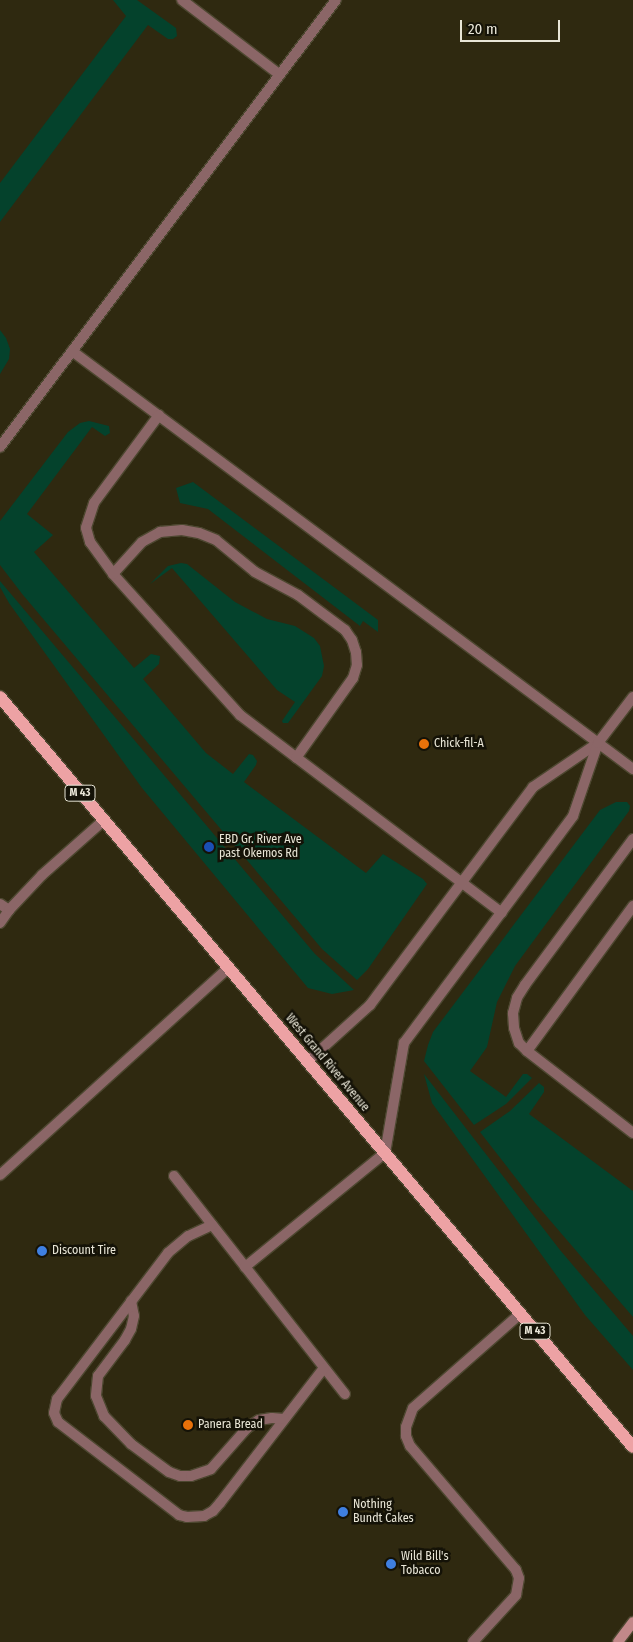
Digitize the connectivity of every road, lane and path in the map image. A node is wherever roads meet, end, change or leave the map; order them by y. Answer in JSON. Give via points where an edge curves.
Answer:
{"nodes":[{"id":1,"x":182,"y":0,"type":"edge"},
{"id":2,"x":336,"y":0,"type":"edge"},
{"id":3,"x":280,"y":75,"type":"junction"},
{"id":4,"x":72,"y":351,"type":"junction"},
{"id":5,"x":159,"y":416,"type":"junction"},
{"id":6,"x":0,"y":447,"type":"edge"},
{"id":7,"x":113,"y":574,"type":"junction"},
{"id":8,"x":0,"y":697,"type":"edge"},
{"id":9,"x":633,"y":697,"type":"edge"},
{"id":10,"x":598,"y":743,"type":"junction"},
{"id":11,"x":296,"y":758,"type":"junction"},
{"id":12,"x":633,"y":769,"type":"edge"},
{"id":13,"x":104,"y":820,"type":"junction"},
{"id":14,"x":633,"y":839,"type":"edge"},
{"id":15,"x":463,"y":884,"type":"junction"},
{"id":16,"x":0,"y":904,"type":"edge"},
{"id":17,"x":633,"y":906,"type":"edge"},
{"id":18,"x":9,"y":910,"type":"junction"},
{"id":19,"x":502,"y":913,"type":"junction"},
{"id":20,"x":0,"y":923,"type":"edge"},
{"id":21,"x":228,"y":968,"type":"junction"},
{"id":22,"x":527,"y":1051,"type":"junction"},
{"id":23,"x":308,"y":1062,"type":"junction"},
{"id":24,"x":633,"y":1134,"type":"edge"},
{"id":25,"x":385,"y":1153,"type":"junction"},
{"id":26,"x":0,"y":1175,"type":"edge"},
{"id":27,"x":174,"y":1176,"type":"dead end"},
{"id":28,"x":212,"y":1225,"type":"junction"},
{"id":29,"x":245,"y":1266,"type":"junction"},
{"id":30,"x":131,"y":1301,"type":"junction"},
{"id":31,"x":520,"y":1314,"type":"junction"},
{"id":32,"x":324,"y":1368,"type":"junction"},
{"id":33,"x":345,"y":1394,"type":"dead end"},
{"id":34,"x":284,"y":1419,"type":"junction"},
{"id":35,"x":633,"y":1446,"type":"edge"},
{"id":36,"x":633,"y":1622,"type":"edge"},
{"id":37,"x":472,"y":1642,"type":"edge"},
{"id":38,"x":618,"y":1642,"type":"edge"}],
"edges":[{"from":1,"to":3,"type":"lane"},
{"from":2,"to":3,"type":"lane"},
{"from":3,"to":4,"type":"lane"},
{"from":4,"to":5,"type":"lane"},
{"from":4,"to":6,"type":"lane"},
{"from":5,"to":7,"type":"lane","via":[[88,515],[86,528],[90,542]]},
{"from":5,"to":10,"type":"lane"},
{"from":7,"to":11,"type":"lane","via":[[240,715]]},
{"from":7,"to":11,"type":"lane","via":[[142,542],[160,532],[182,530],[198,533],[216,540],[255,572],[298,595],[345,630],[352,640],[357,665],[352,678]]},
{"from":8,"to":13,"type":"main road","name":"West Grand River Avenue","number":"M 43"},
{"from":9,"to":10,"type":"lane"},
{"from":10,"to":12,"type":"lane"},
{"from":10,"to":15,"type":"lane","via":[[534,787]]},
{"from":10,"to":19,"type":"lane","via":[[574,816]]},
{"from":11,"to":15,"type":"lane"},
{"from":13,"to":18,"type":"lane","via":[[42,875]]},
{"from":13,"to":21,"type":"main road","name":"West Grand River Avenue","number":"M 43"},
{"from":14,"to":22,"type":"lane","via":[[518,998],[513,1013],[514,1028],[519,1043]]},
{"from":15,"to":19,"type":"lane"},
{"from":15,"to":23,"type":"lane","via":[[370,1005]]},
{"from":16,"to":18,"type":"lane"},
{"from":17,"to":22,"type":"lane"},
{"from":18,"to":20,"type":"lane"},
{"from":19,"to":25,"type":"lane","via":[[404,1043]]},
{"from":21,"to":23,"type":"main road","name":"West Grand River Avenue","number":"M 43"},
{"from":21,"to":26,"type":"lane"},
{"from":22,"to":24,"type":"lane"},
{"from":23,"to":25,"type":"main road","name":"West Grand River Avenue","number":"M 43"},
{"from":25,"to":29,"type":"lane"},
{"from":25,"to":31,"type":"main road","name":"West Grand River Avenue","number":"M 43"},
{"from":27,"to":28,"type":"lane"},
{"from":28,"to":29,"type":"lane"},
{"from":28,"to":30,"type":"lane","via":[[199,1229],[177,1244]]},
{"from":29,"to":32,"type":"lane"},
{"from":30,"to":34,"type":"lane","via":[[134,1316],[131,1329],[98,1376],[96,1396],[104,1416],[131,1444],[169,1472],[191,1476],[211,1469],[247,1428],[260,1420]]},
{"from":30,"to":34,"type":"lane","via":[[54,1405],[58,1422],[72,1434],[179,1515],[196,1517],[213,1511]]},
{"from":31,"to":35,"type":"main road","name":"West Grand River Avenue","number":"M 43"},
{"from":31,"to":37,"type":"lane","via":[[413,1408],[406,1427],[410,1446],[516,1570],[519,1578],[516,1595]]},
{"from":32,"to":33,"type":"lane"},
{"from":32,"to":34,"type":"lane"},
{"from":36,"to":38,"type":"street"}]}
